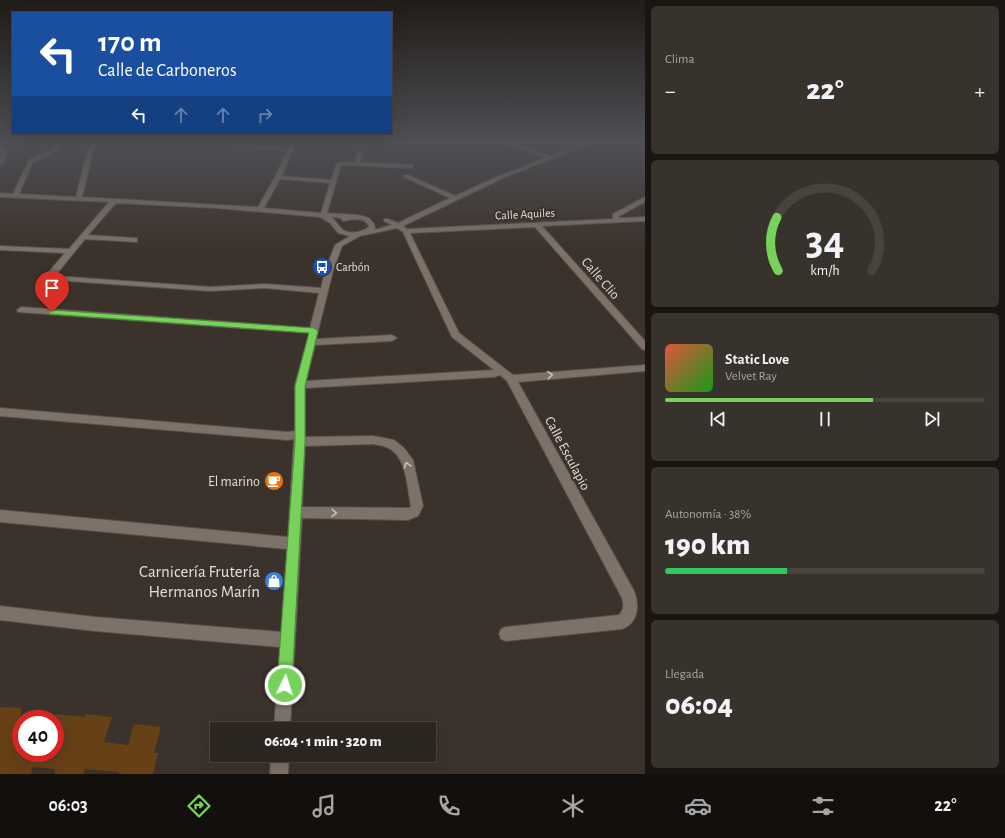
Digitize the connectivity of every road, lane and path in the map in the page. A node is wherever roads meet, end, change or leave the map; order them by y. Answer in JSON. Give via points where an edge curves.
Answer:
{"nodes":[{"id":1,"x":23,"y":178,"type":"edge"},
{"id":2,"x":84,"y":178,"type":"edge"},
{"id":3,"x":277,"y":178,"type":"edge"},
{"id":4,"x":291,"y":178,"type":"edge"},
{"id":5,"x":335,"y":178,"type":"edge"},
{"id":6,"x":411,"y":178,"type":"edge"},
{"id":7,"x":501,"y":178,"type":"edge"},
{"id":8,"x":334,"y":182,"type":"junction"},
{"id":9,"x":0,"y":195,"type":"edge"},
{"id":10,"x":15,"y":196,"type":"junction"},
{"id":11,"x":79,"y":198,"type":"junction"},
{"id":12,"x":455,"y":198,"type":"junction"},
{"id":13,"x":645,"y":199,"type":"edge"},
{"id":14,"x":114,"y":201,"type":"junction"},
{"id":15,"x":260,"y":209,"type":"junction"},
{"id":16,"x":323,"y":216,"type":"junction"},
{"id":17,"x":350,"y":217,"type":"junction"},
{"id":18,"x":413,"y":218,"type":"junction"},
{"id":19,"x":364,"y":219,"type":"junction"},
{"id":20,"x":645,"y":219,"type":"edge"},
{"id":21,"x":381,"y":220,"type":"junction"},
{"id":22,"x":617,"y":220,"type":"junction"},
{"id":23,"x":537,"y":225,"type":"junction"},
{"id":24,"x":337,"y":227,"type":"junction"},
{"id":25,"x":403,"y":228,"type":"junction"},
{"id":26,"x":367,"y":232,"type":"junction"},
{"id":27,"x":358,"y":234,"type":"junction"},
{"id":28,"x":82,"y":237,"type":"junction"},
{"id":29,"x":134,"y":240,"type":"dead end"},
{"id":30,"x":339,"y":245,"type":"junction"},
{"id":31,"x":0,"y":248,"type":"edge"},
{"id":32,"x":69,"y":251,"type":"junction"},
{"id":33,"x":324,"y":291,"type":"junction"},
{"id":34,"x":21,"y":310,"type":"dead end"},
{"id":35,"x":313,"y":337,"type":"junction"},
{"id":36,"x":392,"y":338,"type":"dead end"},
{"id":37,"x":645,"y":347,"type":"edge"},
{"id":38,"x":645,"y":368,"type":"edge"},
{"id":39,"x":506,"y":375,"type":"junction"},
{"id":40,"x":300,"y":386,"type":"junction"},
{"id":41,"x":0,"y":412,"type":"edge"},
{"id":42,"x":300,"y":438,"type":"junction"},
{"id":43,"x":295,"y":512,"type":"junction"},
{"id":44,"x":0,"y":516,"type":"edge"},
{"id":45,"x":293,"y":543,"type":"junction"},
{"id":46,"x":0,"y":613,"type":"edge"},
{"id":47,"x":506,"y":634,"type":"dead end"},
{"id":48,"x":288,"y":640,"type":"junction"},
{"id":49,"x":282,"y":722,"type":"edge"},
{"id":50,"x":280,"y":762,"type":"edge"},
{"id":51,"x":279,"y":774,"type":"edge"}],
"edges":[{"from":1,"to":10,"type":"street"},
{"from":2,"to":11,"type":"street"},
{"from":3,"to":15,"type":"street"},
{"from":4,"to":8,"type":"street"},
{"from":5,"to":8,"type":"street"},
{"from":6,"to":12,"type":"street"},
{"from":7,"to":12,"type":"street"},
{"from":8,"to":16,"type":"street"},
{"from":9,"to":10,"type":"street"},
{"from":10,"to":11,"type":"street"},
{"from":11,"to":14,"type":"street"},
{"from":12,"to":18,"type":"street"},
{"from":13,"to":22,"type":"street","via":[[615,215]]},
{"from":14,"to":15,"type":"street"},
{"from":14,"to":28,"type":"street"},
{"from":15,"to":16,"type":"street"},
{"from":16,"to":17,"type":"street"},
{"from":16,"to":24,"type":"street"},
{"from":17,"to":19,"type":"street"},
{"from":17,"to":24,"type":"street","via":[[338,221]]},
{"from":18,"to":21,"type":"street"},
{"from":18,"to":25,"type":"street"},
{"from":19,"to":21,"type":"street"},
{"from":19,"to":26,"type":"street","via":[[372,225]]},
{"from":20,"to":22,"type":"street","name":"Calle Aquiles"},
{"from":21,"to":25,"type":"street"},
{"from":22,"to":23,"type":"street","name":"Calle Aquiles"},
{"from":23,"to":25,"type":"street","name":"Calle Aquiles"},
{"from":23,"to":37,"type":"street","name":"Calle Clio"},
{"from":24,"to":27,"type":"street","via":[[348,234]]},
{"from":24,"to":30,"type":"street","via":[[335,242]]},
{"from":25,"to":26,"type":"street"},
{"from":25,"to":39,"type":"street","name":"Calle Esculapio","via":[[454,335]]},
{"from":26,"to":27,"type":"street"},
{"from":27,"to":30,"type":"street"},
{"from":28,"to":29,"type":"street"},
{"from":28,"to":32,"type":"street"},
{"from":30,"to":33,"type":"street"},
{"from":31,"to":32,"type":"street"},
{"from":32,"to":33,"type":"street","via":[[51,277],[210,289],[264,286]]},
{"from":33,"to":35,"type":"street"},
{"from":34,"to":35,"type":"street"},
{"from":35,"to":36,"type":"street"},
{"from":35,"to":40,"type":"street"},
{"from":39,"to":38,"type":"street","one_way":true},
{"from":39,"to":40,"type":"street"},
{"from":39,"to":47,"type":"street","name":"Calle Esculapio","via":[[629,596],[631,604],[631,612],[622,622]]},
{"from":40,"to":42,"type":"street"},
{"from":41,"to":42,"type":"street"},
{"from":42,"to":43,"type":"street"},
{"from":43,"to":42,"type":"street","one_way":true,"via":[[408,514],[414,512],[417,506],[407,460],[400,450],[390,443],[373,440]]},
{"from":43,"to":45,"type":"street"},
{"from":44,"to":45,"type":"street","via":[[258,542]]},
{"from":45,"to":48,"type":"street"},
{"from":46,"to":48,"type":"street","via":[[95,624]]},
{"from":48,"to":49,"type":"street"},
{"from":50,"to":51,"type":"street"}]}
